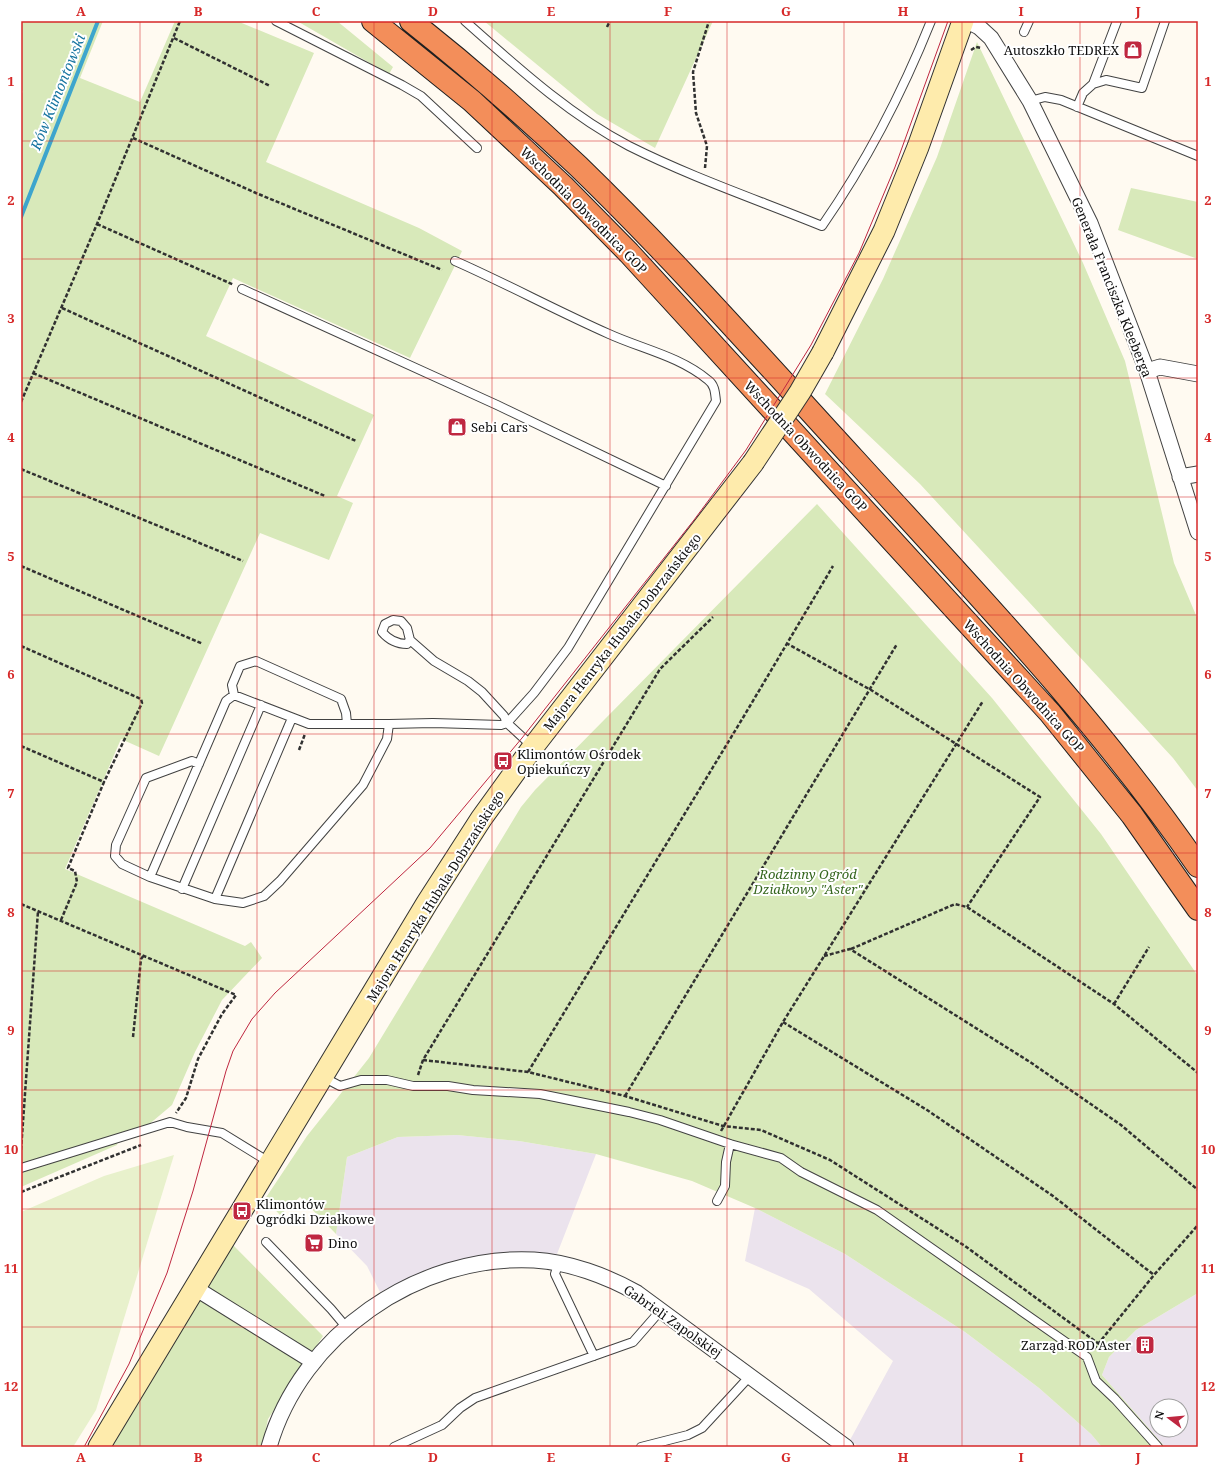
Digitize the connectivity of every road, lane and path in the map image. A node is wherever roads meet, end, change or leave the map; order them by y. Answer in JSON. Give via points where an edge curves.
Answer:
{"nodes":[{"id":1,"x":180,"y":21,"type":"edge"},
{"id":2,"x":276,"y":21,"type":"edge"},
{"id":3,"x":373,"y":21,"type":"edge"},
{"id":4,"x":411,"y":21,"type":"edge"},
{"id":5,"x":465,"y":21,"type":"edge"},
{"id":6,"x":610,"y":21,"type":"edge"},
{"id":7,"x":709,"y":21,"type":"edge"},
{"id":8,"x":931,"y":21,"type":"edge"},
{"id":9,"x":963,"y":21,"type":"edge"},
{"id":10,"x":967,"y":21,"type":"edge"},
{"id":11,"x":1029,"y":21,"type":"edge"},
{"id":12,"x":1117,"y":21,"type":"edge"},
{"id":13,"x":1165,"y":21,"type":"edge"},
{"id":14,"x":607,"y":27,"type":"dead end"},
{"id":15,"x":1024,"y":32,"type":"dead end"},
{"id":16,"x":174,"y":38,"type":"junction"},
{"id":17,"x":1093,"y":84,"type":"junction"},
{"id":18,"x":270,"y":86,"type":"dead end"},
{"id":19,"x":1030,"y":101,"type":"junction"},
{"id":20,"x":1077,"y":107,"type":"junction"},
{"id":21,"x":133,"y":138,"type":"junction"},
{"id":22,"x":476,"y":148,"type":"dead end"},
{"id":23,"x":1198,"y":156,"type":"edge"},
{"id":24,"x":702,"y":178,"type":"junction"},
{"id":25,"x":97,"y":224,"type":"junction"},
{"id":26,"x":455,"y":261,"type":"dead end"},
{"id":27,"x":442,"y":270,"type":"dead end"},
{"id":28,"x":242,"y":289,"type":"joint"},
{"id":29,"x":62,"y":308,"type":"junction"},
{"id":30,"x":1147,"y":371,"type":"junction"},
{"id":31,"x":33,"y":373,"type":"junction"},
{"id":32,"x":1198,"y":374,"type":"edge"},
{"id":33,"x":21,"y":402,"type":"edge"},
{"id":34,"x":356,"y":441,"type":"dead end"},
{"id":35,"x":21,"y":469,"type":"edge"},
{"id":36,"x":1198,"y":474,"type":"edge"},
{"id":37,"x":1180,"y":477,"type":"junction"},
{"id":38,"x":666,"y":486,"type":"junction"},
{"id":39,"x":325,"y":496,"type":"dead end"},
{"id":40,"x":1198,"y":532,"type":"edge"},
{"id":41,"x":243,"y":561,"type":"dead end"},
{"id":42,"x":21,"y":566,"type":"edge"},
{"id":43,"x":833,"y":566,"type":"dead end"},
{"id":44,"x":713,"y":617,"type":"dead end"},
{"id":45,"x":410,"y":640,"type":"dead end"},
{"id":46,"x":786,"y":643,"type":"junction"},
{"id":47,"x":204,"y":644,"type":"dead end"},
{"id":48,"x":897,"y":644,"type":"dead end"},
{"id":49,"x":21,"y":646,"type":"edge"},
{"id":50,"x":871,"y":690,"type":"junction"},
{"id":51,"x":234,"y":695,"type":"junction"},
{"id":52,"x":983,"y":702,"type":"dead end"},
{"id":53,"x":261,"y":705,"type":"junction"},
{"id":54,"x":292,"y":718,"type":"junction"},
{"id":55,"x":507,"y":723,"type":"junction"},
{"id":56,"x":309,"y":724,"type":"junction"},
{"id":57,"x":347,"y":724,"type":"junction"},
{"id":58,"x":389,"y":724,"type":"junction"},
{"id":59,"x":955,"y":744,"type":"junction"},
{"id":60,"x":21,"y":746,"type":"edge"},
{"id":61,"x":533,"y":747,"type":"junction"},
{"id":62,"x":299,"y":750,"type":"dead end"},
{"id":63,"x":199,"y":764,"type":"junction"},
{"id":64,"x":104,"y":782,"type":"junction"},
{"id":65,"x":1198,"y":866,"type":"edge"},
{"id":66,"x":150,"y":877,"type":"junction"},
{"id":67,"x":182,"y":889,"type":"junction"},
{"id":68,"x":214,"y":899,"type":"junction"},
{"id":69,"x":21,"y":904,"type":"edge"},
{"id":70,"x":968,"y":907,"type":"junction"},
{"id":71,"x":1198,"y":909,"type":"edge"},
{"id":72,"x":38,"y":911,"type":"junction"},
{"id":73,"x":61,"y":920,"type":"junction"},
{"id":74,"x":1150,"y":947,"type":"dead end"},
{"id":75,"x":850,"y":949,"type":"junction"},
{"id":76,"x":144,"y":955,"type":"junction"},
{"id":77,"x":824,"y":956,"type":"junction"},
{"id":78,"x":1114,"y":1004,"type":"junction"},
{"id":79,"x":783,"y":1022,"type":"junction"},
{"id":80,"x":133,"y":1037,"type":"dead end"},
{"id":81,"x":528,"y":1072,"type":"dead end"},
{"id":82,"x":1198,"y":1073,"type":"edge"},
{"id":83,"x":322,"y":1076,"type":"junction"},
{"id":84,"x":413,"y":1086,"type":"junction"},
{"id":85,"x":625,"y":1096,"type":"dead end"},
{"id":86,"x":170,"y":1122,"type":"junction"},
{"id":87,"x":717,"y":1140,"type":"junction"},
{"id":88,"x":730,"y":1144,"type":"junction"},
{"id":89,"x":141,"y":1145,"type":"dead end"},
{"id":90,"x":21,"y":1150,"type":"edge"},
{"id":91,"x":270,"y":1163,"type":"junction"},
{"id":92,"x":21,"y":1168,"type":"edge"},
{"id":93,"x":1198,"y":1190,"type":"edge"},
{"id":94,"x":21,"y":1192,"type":"edge"},
{"id":95,"x":717,"y":1201,"type":"dead end"},
{"id":96,"x":263,"y":1205,"type":"dead end"},
{"id":97,"x":269,"y":1209,"type":"dead end"},
{"id":98,"x":1198,"y":1225,"type":"edge"},
{"id":99,"x":266,"y":1242,"type":"dead end"},
{"id":100,"x":558,"y":1264,"type":"junction"},
{"id":101,"x":1154,"y":1275,"type":"junction"},
{"id":102,"x":195,"y":1288,"type":"junction"},
{"id":103,"x":661,"y":1310,"type":"junction"},
{"id":104,"x":347,"y":1328,"type":"junction"},
{"id":105,"x":594,"y":1356,"type":"junction"},
{"id":106,"x":1087,"y":1357,"type":"junction"},
{"id":107,"x":314,"y":1362,"type":"junction"},
{"id":108,"x":750,"y":1376,"type":"junction"},
{"id":109,"x":838,"y":1445,"type":"edge"},
{"id":110,"x":99,"y":1447,"type":"edge"},
{"id":111,"x":269,"y":1447,"type":"edge"},
{"id":112,"x":394,"y":1447,"type":"edge"},
{"id":113,"x":641,"y":1447,"type":"edge"},
{"id":114,"x":1158,"y":1447,"type":"edge"}],
"edges":[{"from":1,"to":16,"type":"path"},
{"from":2,"to":22,"type":"lane","via":[[421,96]]},
{"from":3,"to":71,"type":"highway","name":"Wschodnia Obwodnica GOP","via":[[472,101],[563,186],[634,259],[1050,713],[1132,815]]},
{"from":4,"to":65,"type":"highway","name":"Wschodnia Obwodnica GOP","via":[[509,104],[578,167],[668,259],[951,565],[1069,698],[1141,786]]},
{"from":5,"to":24,"type":"lane","via":[[523,71],[586,119],[628,145]]},
{"from":6,"to":14,"type":"path"},
{"from":7,"to":24,"type":"path","via":[[693,72],[696,112],[707,146]]},
{"from":8,"to":24,"type":"lane","via":[[916,57],[851,184],[822,226]]},
{"from":9,"to":61,"type":"street","name":"Majora Henryka Hubala-Dobrzańskiego","bridge":true,"via":[[918,147],[884,231],[800,392],[753,463]]},
{"from":10,"to":19,"type":"street","name":"Generała Franciszka Kleeberga","via":[[992,38]]},
{"from":11,"to":15,"type":"lane"},
{"from":12,"to":17,"type":"lane"},
{"from":13,"to":17,"type":"lane","via":[[1142,88],[1106,80]]},
{"from":16,"to":18,"type":"path"},
{"from":16,"to":21,"type":"path"},
{"from":17,"to":20,"type":"lane","via":[[1083,93]]},
{"from":19,"to":20,"type":"lane","via":[[1045,97]]},
{"from":19,"to":30,"type":"street","name":"Generała Franciszka Kleeberga","via":[[1090,223]]},
{"from":20,"to":23,"type":"lane"},
{"from":21,"to":25,"type":"path"},
{"from":21,"to":27,"type":"path","via":[[256,193]]},
{"from":25,"to":28,"type":"path"},
{"from":25,"to":29,"type":"path"},
{"from":26,"to":38,"type":"lane","via":[[610,335],[665,355],[709,381],[715,390],[716,401]]},
{"from":28,"to":38,"type":"lane","via":[[504,408]]},
{"from":29,"to":31,"type":"path"},
{"from":29,"to":34,"type":"path"},
{"from":30,"to":32,"type":"street","via":[[1160,367]]},
{"from":30,"to":37,"type":"street","name":"Generała Franciszka Kleeberga"},
{"from":31,"to":33,"type":"path"},
{"from":31,"to":39,"type":"path"},
{"from":35,"to":41,"type":"path"},
{"from":36,"to":37,"type":"street"},
{"from":37,"to":40,"type":"street","name":"Generała Franciszka Kleeberga"},
{"from":38,"to":55,"type":"lane","via":[[568,648],[534,693]]},
{"from":42,"to":47,"type":"path"},
{"from":43,"to":46,"type":"path"},
{"from":44,"to":84,"type":"path","via":[[660,669],[423,1060]]},
{"from":45,"to":55,"type":"lane","via":[[434,661],[482,692],[504,716]]},
{"from":46,"to":50,"type":"path"},
{"from":46,"to":81,"type":"path"},
{"from":48,"to":50,"type":"path"},
{"from":49,"to":64,"type":"path","via":[[141,699],[142,703]]},
{"from":50,"to":59,"type":"path"},
{"from":50,"to":85,"type":"path"},
{"from":51,"to":53,"type":"lane"},
{"from":51,"to":57,"type":"lane","via":[[232,685],[240,666],[256,661],[341,699]]},
{"from":51,"to":63,"type":"lane","via":[[226,701]]},
{"from":52,"to":59,"type":"path"},
{"from":53,"to":54,"type":"lane"},
{"from":53,"to":67,"type":"lane"},
{"from":54,"to":56,"type":"lane"},
{"from":54,"to":68,"type":"lane"},
{"from":55,"to":58,"type":"lane"},
{"from":55,"to":61,"type":"lane"},
{"from":56,"to":57,"type":"lane"},
{"from":56,"to":62,"type":"path"},
{"from":57,"to":58,"type":"lane"},
{"from":58,"to":68,"type":"lane","via":[[387,739],[363,784],[280,881],[264,896],[243,902]]},
{"from":59,"to":70,"type":"path","via":[[1040,797]]},
{"from":59,"to":77,"type":"path"},
{"from":60,"to":64,"type":"path"},
{"from":61,"to":83,"type":"street","name":"Majora Henryka Hubala-Dobrzańskiego","via":[[431,896]]},
{"from":63,"to":66,"type":"lane"},
{"from":63,"to":66,"type":"lane","via":[[192,761],[146,778],[116,845],[115,856],[122,864]]},
{"from":64,"to":73,"type":"path","via":[[68,868],[75,872],[77,882]]},
{"from":66,"to":67,"type":"lane"},
{"from":67,"to":68,"type":"lane"},
{"from":69,"to":72,"type":"path"},
{"from":70,"to":75,"type":"path","via":[[955,904]]},
{"from":70,"to":78,"type":"path"},
{"from":72,"to":73,"type":"path"},
{"from":72,"to":90,"type":"path"},
{"from":73,"to":76,"type":"path"},
{"from":74,"to":78,"type":"path"},
{"from":75,"to":77,"type":"path"},
{"from":75,"to":93,"type":"path","via":[[1030,1062],[1121,1125]]},
{"from":76,"to":80,"type":"path","via":[[141,959]]},
{"from":76,"to":86,"type":"path","via":[[236,995],[222,1014],[198,1059],[186,1098]]},
{"from":77,"to":79,"type":"path"},
{"from":78,"to":82,"type":"path"},
{"from":79,"to":87,"type":"path"},
{"from":79,"to":101,"type":"path","via":[[927,1110],[1053,1196]]},
{"from":83,"to":84,"type":"lane","via":[[340,1086],[361,1080],[387,1080]]},
{"from":83,"to":91,"type":"street","name":"Majora Henryka Hubala-Dobrzańskiego"},
{"from":84,"to":87,"type":"lane","via":[[448,1086],[540,1094],[660,1120]]},
{"from":86,"to":91,"type":"lane","via":[[222,1133]]},
{"from":86,"to":92,"type":"lane"},
{"from":87,"to":88,"type":"lane"},
{"from":88,"to":95,"type":"lane","via":[[725,1186]]},
{"from":88,"to":106,"type":"lane","via":[[781,1158],[801,1172],[877,1210]]},
{"from":89,"to":94,"type":"path"},
{"from":91,"to":102,"type":"street","name":"Majora Henryka Hubala-Dobrzańskiego"},
{"from":96,"to":97,"type":"path"},
{"from":98,"to":101,"type":"path"},
{"from":99,"to":104,"type":"lane","via":[[331,1308]]},
{"from":100,"to":103,"type":"street","name":"Gabrieli Zapolskiej","via":[[620,1283]]},
{"from":100,"to":104,"type":"street","name":"Gabrieli Zapolskiej","via":[[532,1260],[476,1264],[433,1276],[376,1304]]},
{"from":100,"to":105,"type":"lane","via":[[555,1274]]},
{"from":101,"to":106,"type":"path"},
{"from":102,"to":107,"type":"street"},
{"from":102,"to":110,"type":"street","name":"Majora Henryka Hubala-Dobrzańskiego"},
{"from":103,"to":105,"type":"lane","via":[[632,1342]]},
{"from":103,"to":108,"type":"street","name":"Gabrieli Zapolskiej"},
{"from":104,"to":107,"type":"street","name":"Gabrieli Zapolskiej","via":[[330,1342]]},
{"from":105,"to":112,"type":"lane","via":[[475,1398],[442,1424]]},
{"from":106,"to":114,"type":"lane","via":[[1096,1381]]},
{"from":107,"to":111,"type":"street","name":"Gabrieli Zapolskiej","via":[[289,1400]]},
{"from":108,"to":109,"type":"street","name":"Gabrieli Zapolskiej"},
{"from":108,"to":113,"type":"lane","via":[[702,1428],[688,1435]]}]}
